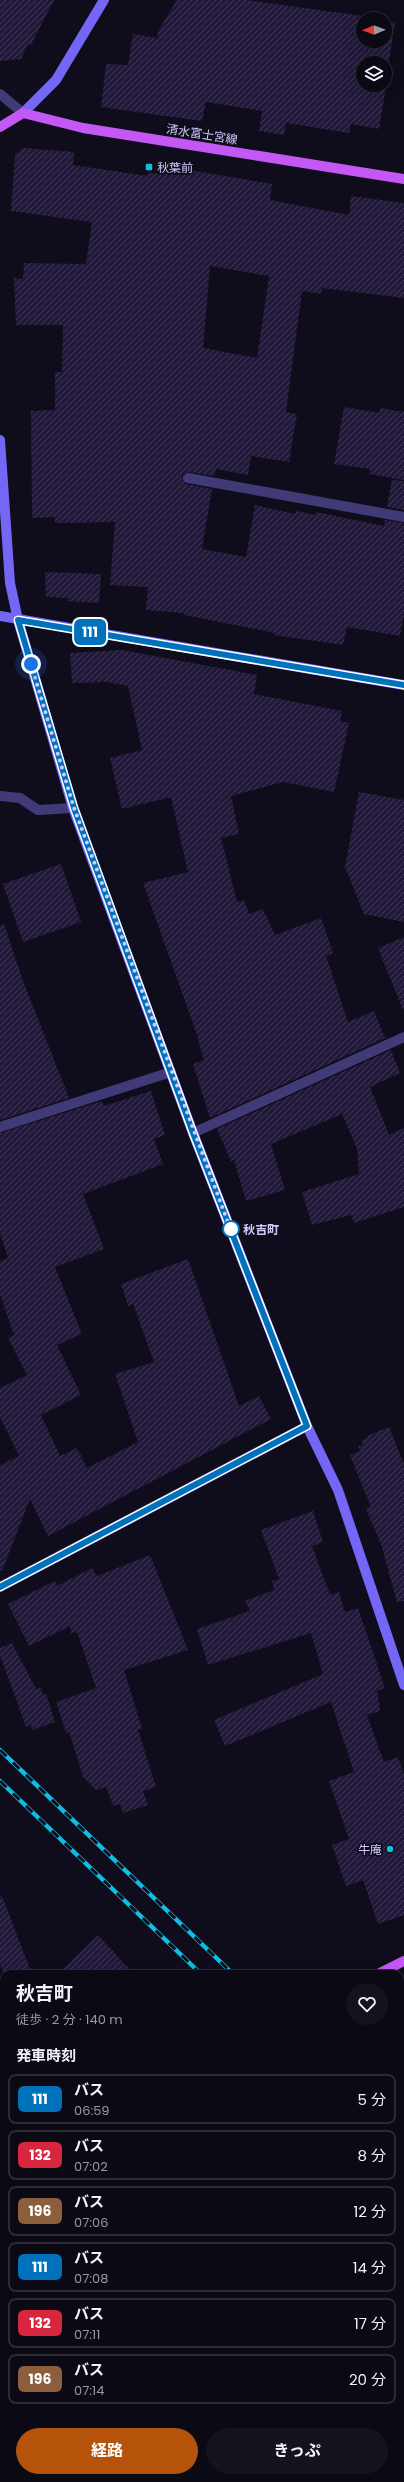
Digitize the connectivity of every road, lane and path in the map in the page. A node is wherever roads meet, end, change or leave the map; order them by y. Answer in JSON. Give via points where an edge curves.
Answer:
{"nodes":[{"id":1,"x":104,"y":0,"type":"edge"},
{"id":2,"x":0,"y":94,"type":"edge"},
{"id":3,"x":23,"y":113,"type":"junction"},
{"id":4,"x":0,"y":127,"type":"edge"},
{"id":5,"x":404,"y":179,"type":"edge"},
{"id":6,"x":0,"y":440,"type":"edge"},
{"id":7,"x":188,"y":478,"type":"dead end"},
{"id":8,"x":404,"y":517,"type":"edge"},
{"id":9,"x":0,"y":616,"type":"edge"},
{"id":10,"x":18,"y":620,"type":"junction"},
{"id":11,"x":404,"y":685,"type":"edge"},
{"id":12,"x":0,"y":796,"type":"edge"},
{"id":13,"x":74,"y":808,"type":"junction"},
{"id":14,"x":404,"y":1037,"type":"edge"},
{"id":15,"x":171,"y":1072,"type":"junction"},
{"id":16,"x":0,"y":1128,"type":"edge"},
{"id":17,"x":193,"y":1133,"type":"junction"},
{"id":18,"x":307,"y":1426,"type":"junction"},
{"id":19,"x":0,"y":1587,"type":"edge"},
{"id":20,"x":404,"y":1685,"type":"edge"},
{"id":21,"x":404,"y":1961,"type":"edge"},
{"id":22,"x":386,"y":1970,"type":"edge"}],
"edges":[{"from":1,"to":3,"type":"street","via":[[56,80]]},
{"from":2,"to":3,"type":"street"},
{"from":3,"to":4,"type":"main road"},
{"from":3,"to":5,"type":"main road","name":"清水富士宮線","via":[[83,128]]},
{"from":6,"to":10,"type":"street","via":[[10,583]]},
{"from":7,"to":8,"type":"street"},
{"from":9,"to":10,"type":"street"},
{"from":10,"to":11,"type":"street"},
{"from":10,"to":13,"type":"street"},
{"from":12,"to":13,"type":"street","via":[[20,798],[38,810]]},
{"from":13,"to":15,"type":"street"},
{"from":14,"to":17,"type":"street"},
{"from":15,"to":16,"type":"street"},
{"from":15,"to":17,"type":"street"},
{"from":17,"to":18,"type":"street"},
{"from":18,"to":19,"type":"street"},
{"from":18,"to":20,"type":"street","via":[[338,1490]]},
{"from":21,"to":22,"type":"main road"}]}
